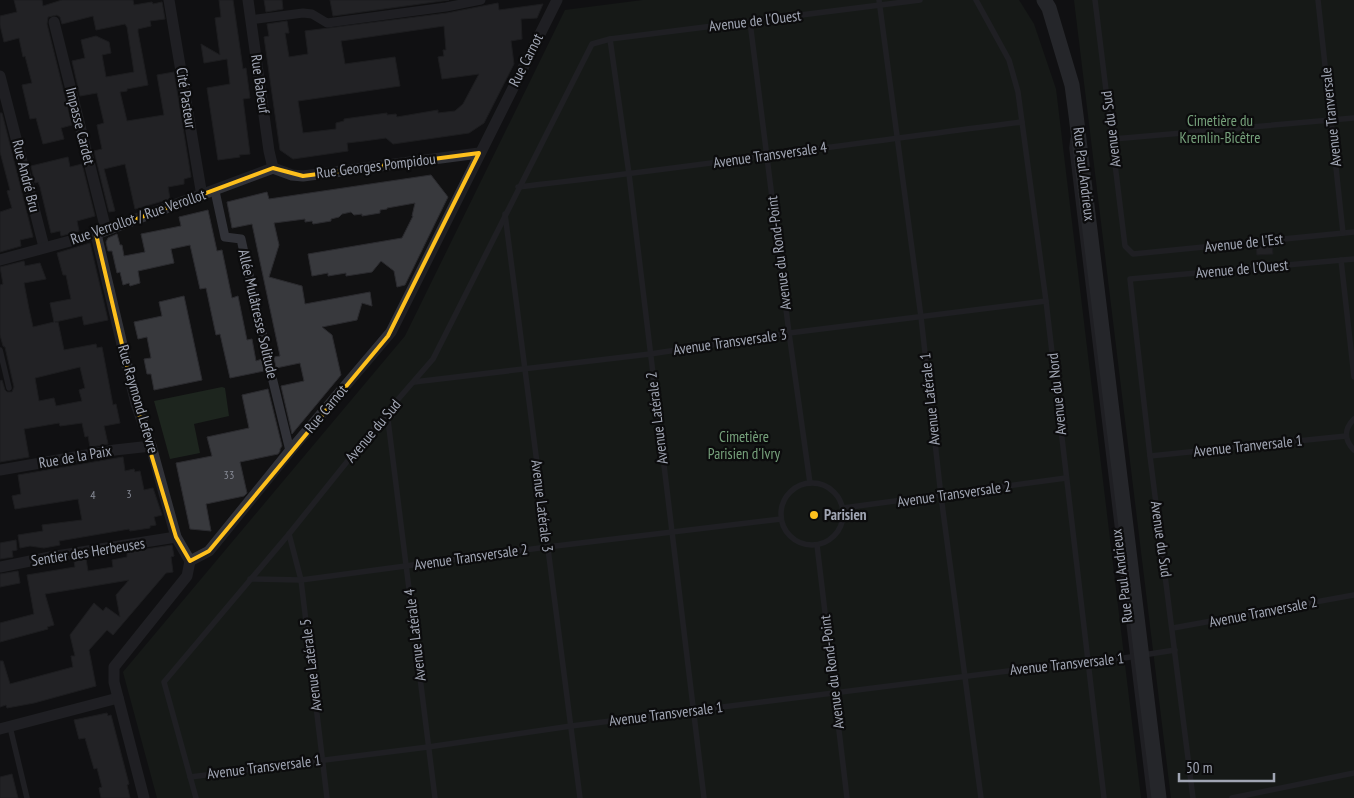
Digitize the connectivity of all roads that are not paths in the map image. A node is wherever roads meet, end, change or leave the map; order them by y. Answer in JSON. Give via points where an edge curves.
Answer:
{"nodes":[{"id":1,"x":169,"y":0,"type":"edge"},
{"id":2,"x":248,"y":0,"type":"edge"},
{"id":3,"x":481,"y":0,"type":"edge"},
{"id":4,"x":556,"y":0,"type":"edge"},
{"id":5,"x":920,"y":0,"type":"edge"},
{"id":6,"x":976,"y":0,"type":"edge"},
{"id":7,"x":1036,"y":0,"type":"edge"},
{"id":8,"x":1044,"y":0,"type":"edge"},
{"id":9,"x":1095,"y":0,"type":"edge"},
{"id":10,"x":1318,"y":0,"type":"edge"},
{"id":11,"x":879,"y":2,"type":"edge"},
{"id":12,"x":257,"y":19,"type":"dead end"},
{"id":13,"x":54,"y":22,"type":"dead end"},
{"id":14,"x":750,"y":22,"type":"junction"},
{"id":15,"x":1054,"y":28,"type":"junction"},
{"id":16,"x":610,"y":39,"type":"junction"},
{"id":17,"x":592,"y":44,"type":"joint"},
{"id":18,"x":0,"y":76,"type":"edge"},
{"id":19,"x":1354,"y":118,"type":"edge"},
{"id":20,"x":1331,"y":120,"type":"junction"},
{"id":21,"x":1022,"y":122,"type":"junction"},
{"id":22,"x":898,"y":137,"type":"junction"},
{"id":23,"x":1113,"y":139,"type":"junction"},
{"id":24,"x":479,"y":153,"type":"junction"},
{"id":25,"x":767,"y":155,"type":"junction"},
{"id":26,"x":273,"y":168,"type":"junction"},
{"id":27,"x":628,"y":174,"type":"junction"},
{"id":28,"x":518,"y":187,"type":"junction"},
{"id":29,"x":214,"y":191,"type":"junction"},
{"id":30,"x":202,"y":196,"type":"junction"},
{"id":31,"x":505,"y":214,"type":"junction"},
{"id":32,"x":101,"y":232,"type":"junction"},
{"id":33,"x":1354,"y":232,"type":"edge"},
{"id":34,"x":1343,"y":233,"type":"junction"},
{"id":35,"x":44,"y":247,"type":"junction"},
{"id":36,"x":1133,"y":254,"type":"joint"},
{"id":37,"x":1354,"y":258,"type":"edge"},
{"id":38,"x":0,"y":260,"type":"edge"},
{"id":39,"x":1341,"y":260,"type":"junction"},
{"id":40,"x":1130,"y":279,"type":"joint"},
{"id":41,"x":1046,"y":301,"type":"junction"},
{"id":42,"x":921,"y":317,"type":"junction"},
{"id":43,"x":789,"y":334,"type":"junction"},
{"id":44,"x":0,"y":350,"type":"edge"},
{"id":45,"x":650,"y":354,"type":"junction"},
{"id":46,"x":524,"y":369,"type":"junction"},
{"id":47,"x":1354,"y":376,"type":"edge"},
{"id":48,"x":414,"y":382,"type":"junction"},
{"id":49,"x":9,"y":388,"type":"dead end"},
{"id":50,"x":387,"y":412,"type":"junction"},
{"id":51,"x":1354,"y":420,"type":"edge"},
{"id":52,"x":1346,"y":436,"type":"junction"},
{"id":53,"x":151,"y":446,"type":"junction"},
{"id":54,"x":290,"y":450,"type":"junction"},
{"id":55,"x":1354,"y":450,"type":"edge"},
{"id":56,"x":1150,"y":456,"type":"junction"},
{"id":57,"x":0,"y":470,"type":"edge"},
{"id":58,"x":1066,"y":478,"type":"junction"},
{"id":59,"x":810,"y":483,"type":"junction"},
{"id":60,"x":940,"y":496,"type":"junction"},
{"id":61,"x":842,"y":508,"type":"junction"},
{"id":62,"x":781,"y":519,"type":"junction"},
{"id":63,"x":671,"y":532,"type":"junction"},
{"id":64,"x":289,"y":534,"type":"junction"},
{"id":65,"x":176,"y":537,"type":"junction"},
{"id":66,"x":817,"y":545,"type":"junction"},
{"id":67,"x":547,"y":547,"type":"junction"},
{"id":68,"x":190,"y":561,"type":"junction"},
{"id":69,"x":407,"y":566,"type":"junction"},
{"id":70,"x":0,"y":567,"type":"edge"},
{"id":71,"x":250,"y":579,"type":"junction"},
{"id":72,"x":301,"y":580,"type":"junction"},
{"id":73,"x":1354,"y":595,"type":"edge"},
{"id":74,"x":1173,"y":628,"type":"junction"},
{"id":75,"x":1175,"y":650,"type":"junction"},
{"id":76,"x":1136,"y":656,"type":"junction"},
{"id":77,"x":1087,"y":661,"type":"junction"},
{"id":78,"x":965,"y":676,"type":"junction"},
{"id":79,"x":834,"y":693,"type":"junction"},
{"id":80,"x":118,"y":698,"type":"junction"},
{"id":81,"x":693,"y":711,"type":"junction"},
{"id":82,"x":571,"y":726,"type":"junction"},
{"id":83,"x":5,"y":728,"type":"edge"},
{"id":84,"x":428,"y":747,"type":"junction"},
{"id":85,"x":323,"y":760,"type":"junction"},
{"id":86,"x":1354,"y":773,"type":"edge"},
{"id":87,"x":190,"y":777,"type":"junction"},
{"id":88,"x":27,"y":798,"type":"edge"},
{"id":89,"x":144,"y":798,"type":"edge"},
{"id":90,"x":196,"y":798,"type":"edge"},
{"id":91,"x":327,"y":798,"type":"edge"},
{"id":92,"x":435,"y":798,"type":"edge"},
{"id":93,"x":580,"y":798,"type":"edge"},
{"id":94,"x":704,"y":798,"type":"edge"},
{"id":95,"x":847,"y":798,"type":"edge"},
{"id":96,"x":981,"y":798,"type":"edge"},
{"id":97,"x":1104,"y":798,"type":"edge"},
{"id":98,"x":1150,"y":798,"type":"edge"},
{"id":99,"x":1159,"y":798,"type":"edge"},
{"id":100,"x":1193,"y":798,"type":"edge"},
{"id":101,"x":1232,"y":798,"type":"edge"}],
"edges":[{"from":1,"to":30,"type":"street","name":"Cité Pasteur"},
{"from":2,"to":26,"type":"street","name":"Rue Babeuf"},
{"from":3,"to":12,"type":"street","via":[[327,23],[312,14],[303,13]]},
{"from":4,"to":24,"type":"street","name":"Rue Carnot"},
{"from":5,"to":11,"type":"lane","name":"Avenue de l'Ouest"},
{"from":6,"to":21,"type":"lane","name":"Avenue du Nord","via":[[1009,60]]},
{"from":7,"to":15,"type":"main road"},
{"from":8,"to":15,"type":"main road"},
{"from":9,"to":23,"type":"lane","name":"Avenue du Sud"},
{"from":10,"to":20,"type":"lane","name":"Avenue Tranversale"},
{"from":11,"to":14,"type":"lane","name":"Avenue de l'Ouest"},
{"from":11,"to":22,"type":"lane","name":"Avenue Latérale 1"},
{"from":13,"to":32,"type":"street","name":"Impasse Cardet"},
{"from":14,"to":16,"type":"lane","name":"Avenue de l'Ouest"},
{"from":14,"to":25,"type":"lane","name":"Avenue du Rond-Point"},
{"from":15,"to":76,"type":"main road","name":"Rue Paul Andrieux","via":[[1072,85],[1076,115],[1127,525]]},
{"from":16,"to":17,"type":"lane","name":"Avenue de l'Ouest"},
{"from":16,"to":27,"type":"lane","name":"Avenue Latérale 2"},
{"from":17,"to":28,"type":"lane","name":"Avenue du Sud"},
{"from":18,"to":35,"type":"street","name":"Rue André Bru"},
{"from":19,"to":20,"type":"lane"},
{"from":20,"to":23,"type":"lane"},
{"from":20,"to":34,"type":"lane","name":"Avenue Tranversale"},
{"from":21,"to":22,"type":"lane","name":"Avenue Transversale 4"},
{"from":21,"to":41,"type":"lane","name":"Avenue du Nord"},
{"from":22,"to":25,"type":"lane","name":"Avenue Transversale 4"},
{"from":22,"to":42,"type":"lane","name":"Avenue Latérale 1"},
{"from":23,"to":36,"type":"lane","name":"Avenue du Sud","via":[[1125,246]]},
{"from":24,"to":26,"type":"street","name":"Rue Georges Pompidou","via":[[303,176]]},
{"from":24,"to":54,"type":"street","name":"Rue Carnot","via":[[391,332]]},
{"from":25,"to":27,"type":"lane","name":"Avenue Transversale 4"},
{"from":25,"to":43,"type":"lane","name":"Avenue du Rond-Point"},
{"from":26,"to":29,"type":"street","name":"Rue Verrollot / Rue Verollot"},
{"from":27,"to":28,"type":"lane","name":"Avenue Transversale 4"},
{"from":27,"to":45,"type":"lane","name":"Avenue Latérale 2"},
{"from":28,"to":31,"type":"lane","name":"Avenue du Sud"},
{"from":29,"to":30,"type":"street","name":"Rue Verrollot / Rue Verollot"},
{"from":29,"to":54,"type":"street","name":"Allée Mulâtresse Solitude","via":[[225,237],[241,239]]},
{"from":30,"to":32,"type":"street","name":"Rue Verrollot / Rue Verollot"},
{"from":31,"to":46,"type":"lane","name":"Avenue Latérale 3"},
{"from":31,"to":48,"type":"lane","name":"Avenue du Sud","via":[[433,359]]},
{"from":32,"to":35,"type":"street","name":"Rue Verrollot / Rue Verollot"},
{"from":32,"to":53,"type":"street","name":"Rue Raymond Lefevre","via":[[136,404]]},
{"from":33,"to":34,"type":"lane","name":"Avenue de l'Est"},
{"from":34,"to":36,"type":"lane","name":"Avenue de l'Est"},
{"from":35,"to":38,"type":"street","name":"Rue Verrollot / Rue Verollot"},
{"from":37,"to":39,"type":"lane","name":"Avenue de l'Ouest"},
{"from":39,"to":40,"type":"lane","name":"Avenue de l'Ouest"},
{"from":39,"to":47,"type":"lane"},
{"from":40,"to":56,"type":"lane","name":"Avenue du Sud"},
{"from":41,"to":42,"type":"lane","name":"Avenue Transversale 3"},
{"from":41,"to":58,"type":"lane","name":"Avenue du Nord"},
{"from":42,"to":43,"type":"lane","name":"Avenue Transversale 3"},
{"from":42,"to":60,"type":"lane","name":"Avenue Latérale 1"},
{"from":43,"to":45,"type":"lane","name":"Avenue Transversale 3"},
{"from":43,"to":59,"type":"lane","name":"Avenue du Rond-Point"},
{"from":44,"to":49,"type":"lane"},
{"from":45,"to":46,"type":"lane","name":"Avenue Transversale 3"},
{"from":45,"to":63,"type":"lane","name":"Avenue Latérale 2"},
{"from":46,"to":48,"type":"lane","name":"Avenue Transversale 3"},
{"from":46,"to":67,"type":"lane","name":"Avenue Latérale 3"},
{"from":48,"to":50,"type":"lane","name":"Avenue du Sud"},
{"from":50,"to":64,"type":"lane","name":"Avenue du Sud"},
{"from":50,"to":69,"type":"lane","name":"Avenue Latérale 4"},
{"from":51,"to":52,"type":"lane","via":[[1346,430]]},
{"from":52,"to":55,"type":"lane"},
{"from":52,"to":56,"type":"lane","name":"Avenue Tranversale 1"},
{"from":53,"to":57,"type":"street","name":"Rue de la Paix"},
{"from":53,"to":65,"type":"street","name":"Rue Raymond Lefevre"},
{"from":54,"to":68,"type":"street","name":"Rue Carnot","via":[[209,551]]},
{"from":56,"to":74,"type":"lane","name":"Avenue du Sud"},
{"from":58,"to":60,"type":"lane","name":"Avenue Transversale 2"},
{"from":58,"to":77,"type":"lane","name":"Avenue du Nord"},
{"from":59,"to":61,"type":"lane","via":[[827,487],[840,500]]},
{"from":59,"to":62,"type":"lane","via":[[792,491],[785,499]]},
{"from":60,"to":61,"type":"lane","name":"Avenue Transversale 2"},
{"from":60,"to":78,"type":"lane","name":"Avenue Latérale 1"},
{"from":61,"to":66,"type":"lane","via":[[840,528],[826,542]]},
{"from":62,"to":63,"type":"lane","name":"Avenue Transversale 2"},
{"from":62,"to":66,"type":"lane","via":[[784,528],[798,542]]},
{"from":63,"to":67,"type":"lane","name":"Avenue Transversale 2"},
{"from":63,"to":81,"type":"lane","name":"Avenue Latérale 2"},
{"from":64,"to":71,"type":"lane","name":"Avenue du Sud"},
{"from":64,"to":72,"type":"lane","name":"Avenue Latérale 5"},
{"from":65,"to":68,"type":"street","name":"Rue Raymond Lefevre"},
{"from":65,"to":70,"type":"street","name":"Sentier des Herbeuses"},
{"from":66,"to":79,"type":"lane","name":"Avenue du Rond-Point"},
{"from":67,"to":69,"type":"lane","name":"Avenue Transversale 2"},
{"from":67,"to":82,"type":"lane","name":"Avenue Latérale 3"},
{"from":68,"to":80,"type":"street","via":[[187,576],[114,667]]},
{"from":69,"to":72,"type":"lane","name":"Avenue Transversale 2"},
{"from":69,"to":84,"type":"lane","name":"Avenue Latérale 4"},
{"from":71,"to":72,"type":"lane","name":"Avenue Transversale 2"},
{"from":71,"to":87,"type":"lane","name":"Avenue du Sud","via":[[164,682]]},
{"from":72,"to":85,"type":"lane","name":"Avenue Latérale 5"},
{"from":73,"to":74,"type":"lane","name":"Avenue Tranversale 2"},
{"from":74,"to":75,"type":"lane","name":"Avenue du Sud"},
{"from":75,"to":76,"type":"lane"},
{"from":75,"to":100,"type":"lane","name":"Avenue du Sud"},
{"from":76,"to":77,"type":"lane","name":"Avenue Transversale 1"},
{"from":76,"to":98,"type":"lane","name":"Rue Paul Andrieux"},
{"from":76,"to":99,"type":"main road","name":"Rue Paul Andrieux"},
{"from":77,"to":78,"type":"lane","name":"Avenue Transversale 1"},
{"from":77,"to":97,"type":"lane","name":"Avenue du Nord"},
{"from":78,"to":79,"type":"lane","name":"Avenue Transversale 1"},
{"from":78,"to":96,"type":"lane","name":"Avenue Latérale 1"},
{"from":79,"to":81,"type":"lane","name":"Avenue Transversale 1"},
{"from":79,"to":95,"type":"lane","name":"Avenue du Rond-Point"},
{"from":80,"to":83,"type":"street"},
{"from":80,"to":89,"type":"street"},
{"from":81,"to":82,"type":"lane","name":"Avenue Transversale 1"},
{"from":81,"to":94,"type":"lane","name":"Avenue Latérale 2"},
{"from":82,"to":84,"type":"lane","name":"Avenue Transversale 1"},
{"from":82,"to":93,"type":"lane","name":"Avenue Latérale 3"},
{"from":83,"to":88,"type":"lane"},
{"from":84,"to":85,"type":"lane","name":"Avenue Transversale 1"},
{"from":84,"to":92,"type":"lane","name":"Avenue Latérale 4"},
{"from":85,"to":87,"type":"lane","name":"Avenue Transversale 1"},
{"from":85,"to":91,"type":"lane","name":"Avenue Latérale 5"},
{"from":86,"to":101,"type":"lane"},
{"from":87,"to":90,"type":"lane","name":"Avenue du Sud"}]}
